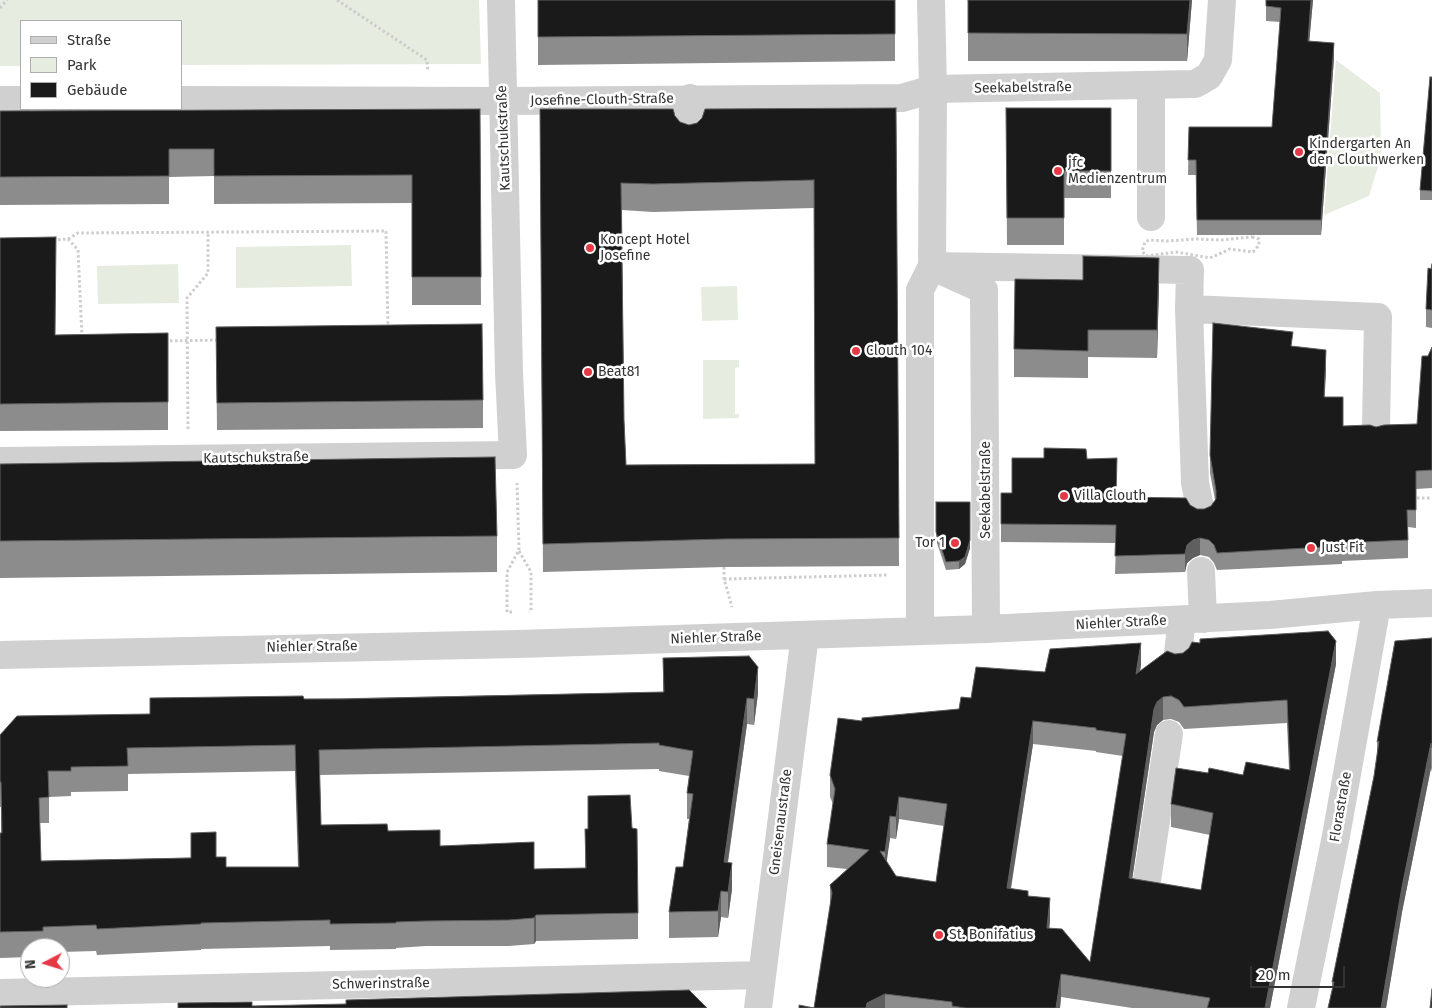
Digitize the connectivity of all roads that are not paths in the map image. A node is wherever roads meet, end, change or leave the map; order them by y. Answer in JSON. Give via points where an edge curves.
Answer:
{"nodes":[{"id":1,"x":501,"y":0,"type":"edge"},
{"id":2,"x":931,"y":0,"type":"edge"},
{"id":3,"x":1222,"y":0,"type":"edge"},
{"id":4,"x":1151,"y":85,"type":"junction"},
{"id":5,"x":933,"y":89,"type":"junction"},
{"id":6,"x":690,"y":98,"type":"junction"},
{"id":7,"x":0,"y":100,"type":"edge"},
{"id":8,"x":20,"y":100,"type":"edge"},
{"id":9,"x":182,"y":100,"type":"edge"},
{"id":10,"x":504,"y":101,"type":"junction"},
{"id":11,"x":689,"y":137,"type":"edge"},
{"id":12,"x":1151,"y":217,"type":"dead end"},
{"id":13,"x":932,"y":266,"type":"junction"},
{"id":14,"x":1189,"y":309,"type":"junction"},
{"id":15,"x":1376,"y":429,"type":"edge"},
{"id":16,"x":0,"y":461,"type":"edge"},
{"id":17,"x":1201,"y":512,"type":"edge"},
{"id":18,"x":1200,"y":571,"type":"dead end"},
{"id":19,"x":1432,"y":602,"type":"edge"},
{"id":20,"x":1377,"y":605,"type":"junction"},
{"id":21,"x":1193,"y":620,"type":"junction"},
{"id":22,"x":986,"y":629,"type":"junction"},
{"id":23,"x":920,"y":630,"type":"junction"},
{"id":24,"x":805,"y":636,"type":"junction"},
{"id":25,"x":0,"y":655,"type":"edge"},
{"id":26,"x":1177,"y":661,"type":"edge"},
{"id":27,"x":1169,"y":734,"type":"dead end"},
{"id":28,"x":1146,"y":886,"type":"edge"},
{"id":29,"x":762,"y":975,"type":"junction"},
{"id":30,"x":0,"y":993,"type":"edge"},
{"id":31,"x":758,"y":1008,"type":"edge"},
{"id":32,"x":1301,"y":1008,"type":"edge"}],
"edges":[{"from":1,"to":10,"type":"street","name":"Kautschukstraße"},
{"from":2,"to":5,"type":"street"},
{"from":3,"to":4,"type":"street","name":"Seekabelstraße","via":[[1218,60],[1209,76],[1195,84]]},
{"from":4,"to":5,"type":"street","name":"Seekabelstraße"},
{"from":4,"to":12,"type":"street"},
{"from":5,"to":6,"type":"street","name":"Josefine-Clouth-Straße","via":[[902,98]]},
{"from":5,"to":13,"type":"street"},
{"from":6,"to":10,"type":"street","name":"Josefine-Clouth-Straße"},
{"from":6,"to":11,"type":"street"},
{"from":7,"to":8,"type":"street"},
{"from":9,"to":10,"type":"street","name":"Josefine-Clouth-Straße"},
{"from":10,"to":16,"type":"street","name":"Kautschukstraße","via":[[513,455]]},
{"from":13,"to":14,"type":"street","via":[[1190,270]]},
{"from":13,"to":22,"type":"street","name":"Seekabelstraße","via":[[984,290]]},
{"from":13,"to":23,"type":"street","via":[[920,290]]},
{"from":14,"to":15,"type":"street","via":[[1378,317]]},
{"from":14,"to":17,"type":"street","via":[[1196,483]]},
{"from":18,"to":21,"type":"street"},
{"from":19,"to":20,"type":"street","name":"Niehler Straße"},
{"from":20,"to":21,"type":"street","name":"Niehler Straße"},
{"from":20,"to":32,"type":"street","name":"Florastraße","via":[[1336,836]]},
{"from":21,"to":22,"type":"street","name":"Niehler Straße"},
{"from":21,"to":26,"type":"street"},
{"from":22,"to":23,"type":"street","name":"Niehler Straße"},
{"from":23,"to":24,"type":"street","name":"Niehler Straße"},
{"from":24,"to":25,"type":"street","name":"Niehler Straße"},
{"from":24,"to":29,"type":"street","name":"Gneisenaustraße"},
{"from":27,"to":28,"type":"street"},
{"from":29,"to":30,"type":"street","name":"Schwerinstraße"},
{"from":29,"to":31,"type":"street","name":"Gneisenaustraße"}]}
